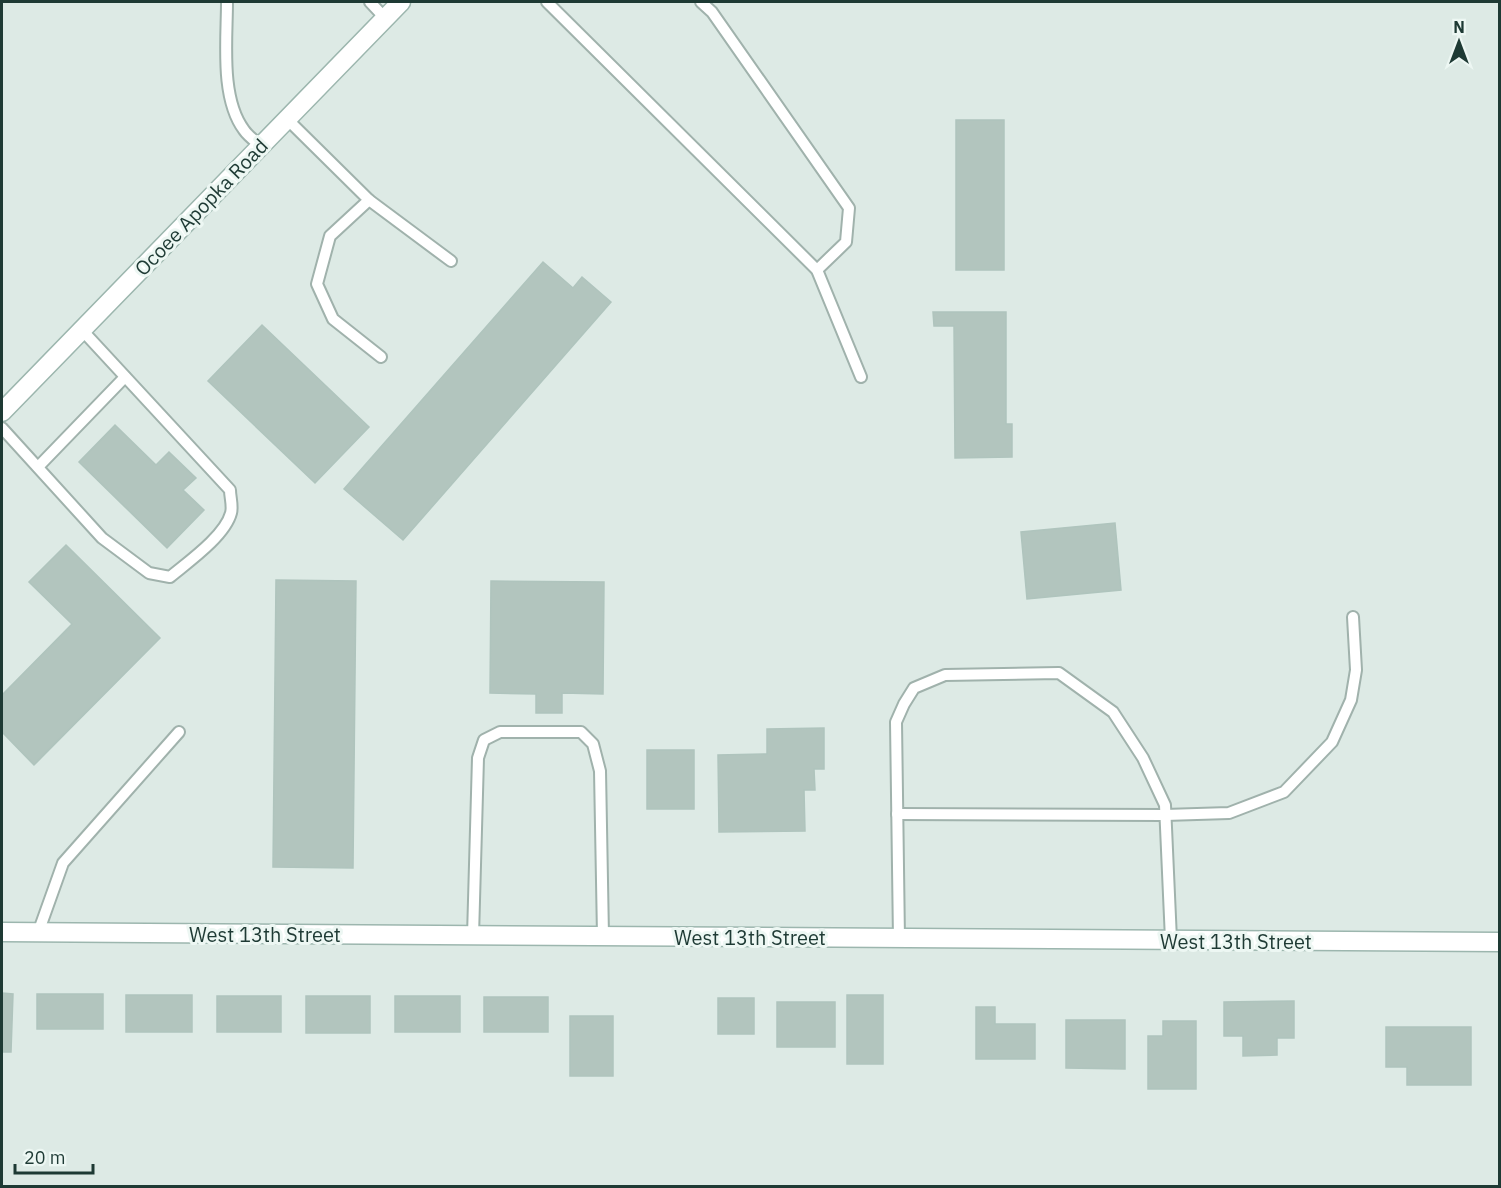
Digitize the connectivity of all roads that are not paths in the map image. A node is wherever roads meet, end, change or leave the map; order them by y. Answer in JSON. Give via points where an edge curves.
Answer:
{"nodes":[{"id":1,"x":227,"y":2,"type":"edge"},
{"id":2,"x":370,"y":2,"type":"edge"},
{"id":3,"x":401,"y":2,"type":"edge"},
{"id":4,"x":548,"y":2,"type":"edge"},
{"id":5,"x":701,"y":2,"type":"edge"},
{"id":6,"x":385,"y":18,"type":"junction"},
{"id":7,"x":287,"y":119,"type":"junction"},
{"id":8,"x":261,"y":146,"type":"junction"},
{"id":9,"x":369,"y":200,"type":"junction"},
{"id":10,"x":451,"y":261,"type":"dead end"},
{"id":11,"x":817,"y":270,"type":"junction"},
{"id":12,"x":82,"y":330,"type":"junction"},
{"id":13,"x":381,"y":357,"type":"dead end"},
{"id":14,"x":125,"y":376,"type":"junction"},
{"id":15,"x":861,"y":376,"type":"dead end"},
{"id":16,"x":2,"y":412,"type":"edge"},
{"id":17,"x":2,"y":428,"type":"edge"},
{"id":18,"x":38,"y":468,"type":"junction"},
{"id":19,"x":1353,"y":617,"type":"dead end"},
{"id":20,"x":180,"y":732,"type":"dead end"},
{"id":21,"x":897,"y":814,"type":"junction"},
{"id":22,"x":1165,"y":815,"type":"junction"},
{"id":23,"x":2,"y":932,"type":"edge"},
{"id":24,"x":38,"y":933,"type":"junction"},
{"id":25,"x":473,"y":936,"type":"junction"},
{"id":26,"x":603,"y":936,"type":"junction"},
{"id":27,"x":899,"y":939,"type":"junction"},
{"id":28,"x":1171,"y":940,"type":"junction"},
{"id":29,"x":1500,"y":942,"type":"edge"}],
"edges":[{"from":1,"to":8,"type":"lane","via":[[228,81],[233,109],[244,130]]},
{"from":2,"to":6,"type":"lane"},
{"from":3,"to":6,"type":"street","name":"Ocoee Apopka Road"},
{"from":4,"to":11,"type":"lane"},
{"from":5,"to":11,"type":"lane","via":[[712,12],[849,208],[846,242]]},
{"from":6,"to":7,"type":"street","name":"Ocoee Apopka Road"},
{"from":7,"to":8,"type":"street","name":"Ocoee Apopka Road"},
{"from":7,"to":9,"type":"lane"},
{"from":8,"to":12,"type":"street","name":"Ocoee Apopka Road"},
{"from":9,"to":10,"type":"lane"},
{"from":9,"to":13,"type":"lane","via":[[330,236],[317,284],[333,319]]},
{"from":11,"to":15,"type":"lane"},
{"from":12,"to":14,"type":"lane"},
{"from":12,"to":16,"type":"street","name":"Ocoee Apopka Road"},
{"from":14,"to":18,"type":"lane"},
{"from":14,"to":18,"type":"lane","via":[[230,490],[232,510],[227,524],[170,578],[148,573],[102,538]]},
{"from":17,"to":18,"type":"lane"},
{"from":19,"to":22,"type":"lane","via":[[1356,670],[1351,700],[1332,742],[1284,792],[1228,813]]},
{"from":20,"to":24,"type":"lane","via":[[63,863]]},
{"from":21,"to":22,"type":"lane"},
{"from":21,"to":22,"type":"lane","via":[[896,722],[914,688],[945,675],[1059,673],[1113,712],[1143,758],[1165,805]]},
{"from":21,"to":27,"type":"lane"},
{"from":22,"to":28,"type":"lane"},
{"from":23,"to":24,"type":"street","name":"West 13th Street"},
{"from":24,"to":25,"type":"street","name":"West 13th Street"},
{"from":25,"to":26,"type":"street","name":"West 13th Street"},
{"from":25,"to":26,"type":"lane","via":[[478,758],[484,740],[500,732],[581,732],[593,744],[600,771]]},
{"from":26,"to":27,"type":"street","name":"West 13th Street"},
{"from":27,"to":28,"type":"street","name":"West 13th Street"},
{"from":28,"to":29,"type":"street","name":"West 13th Street"}]}
